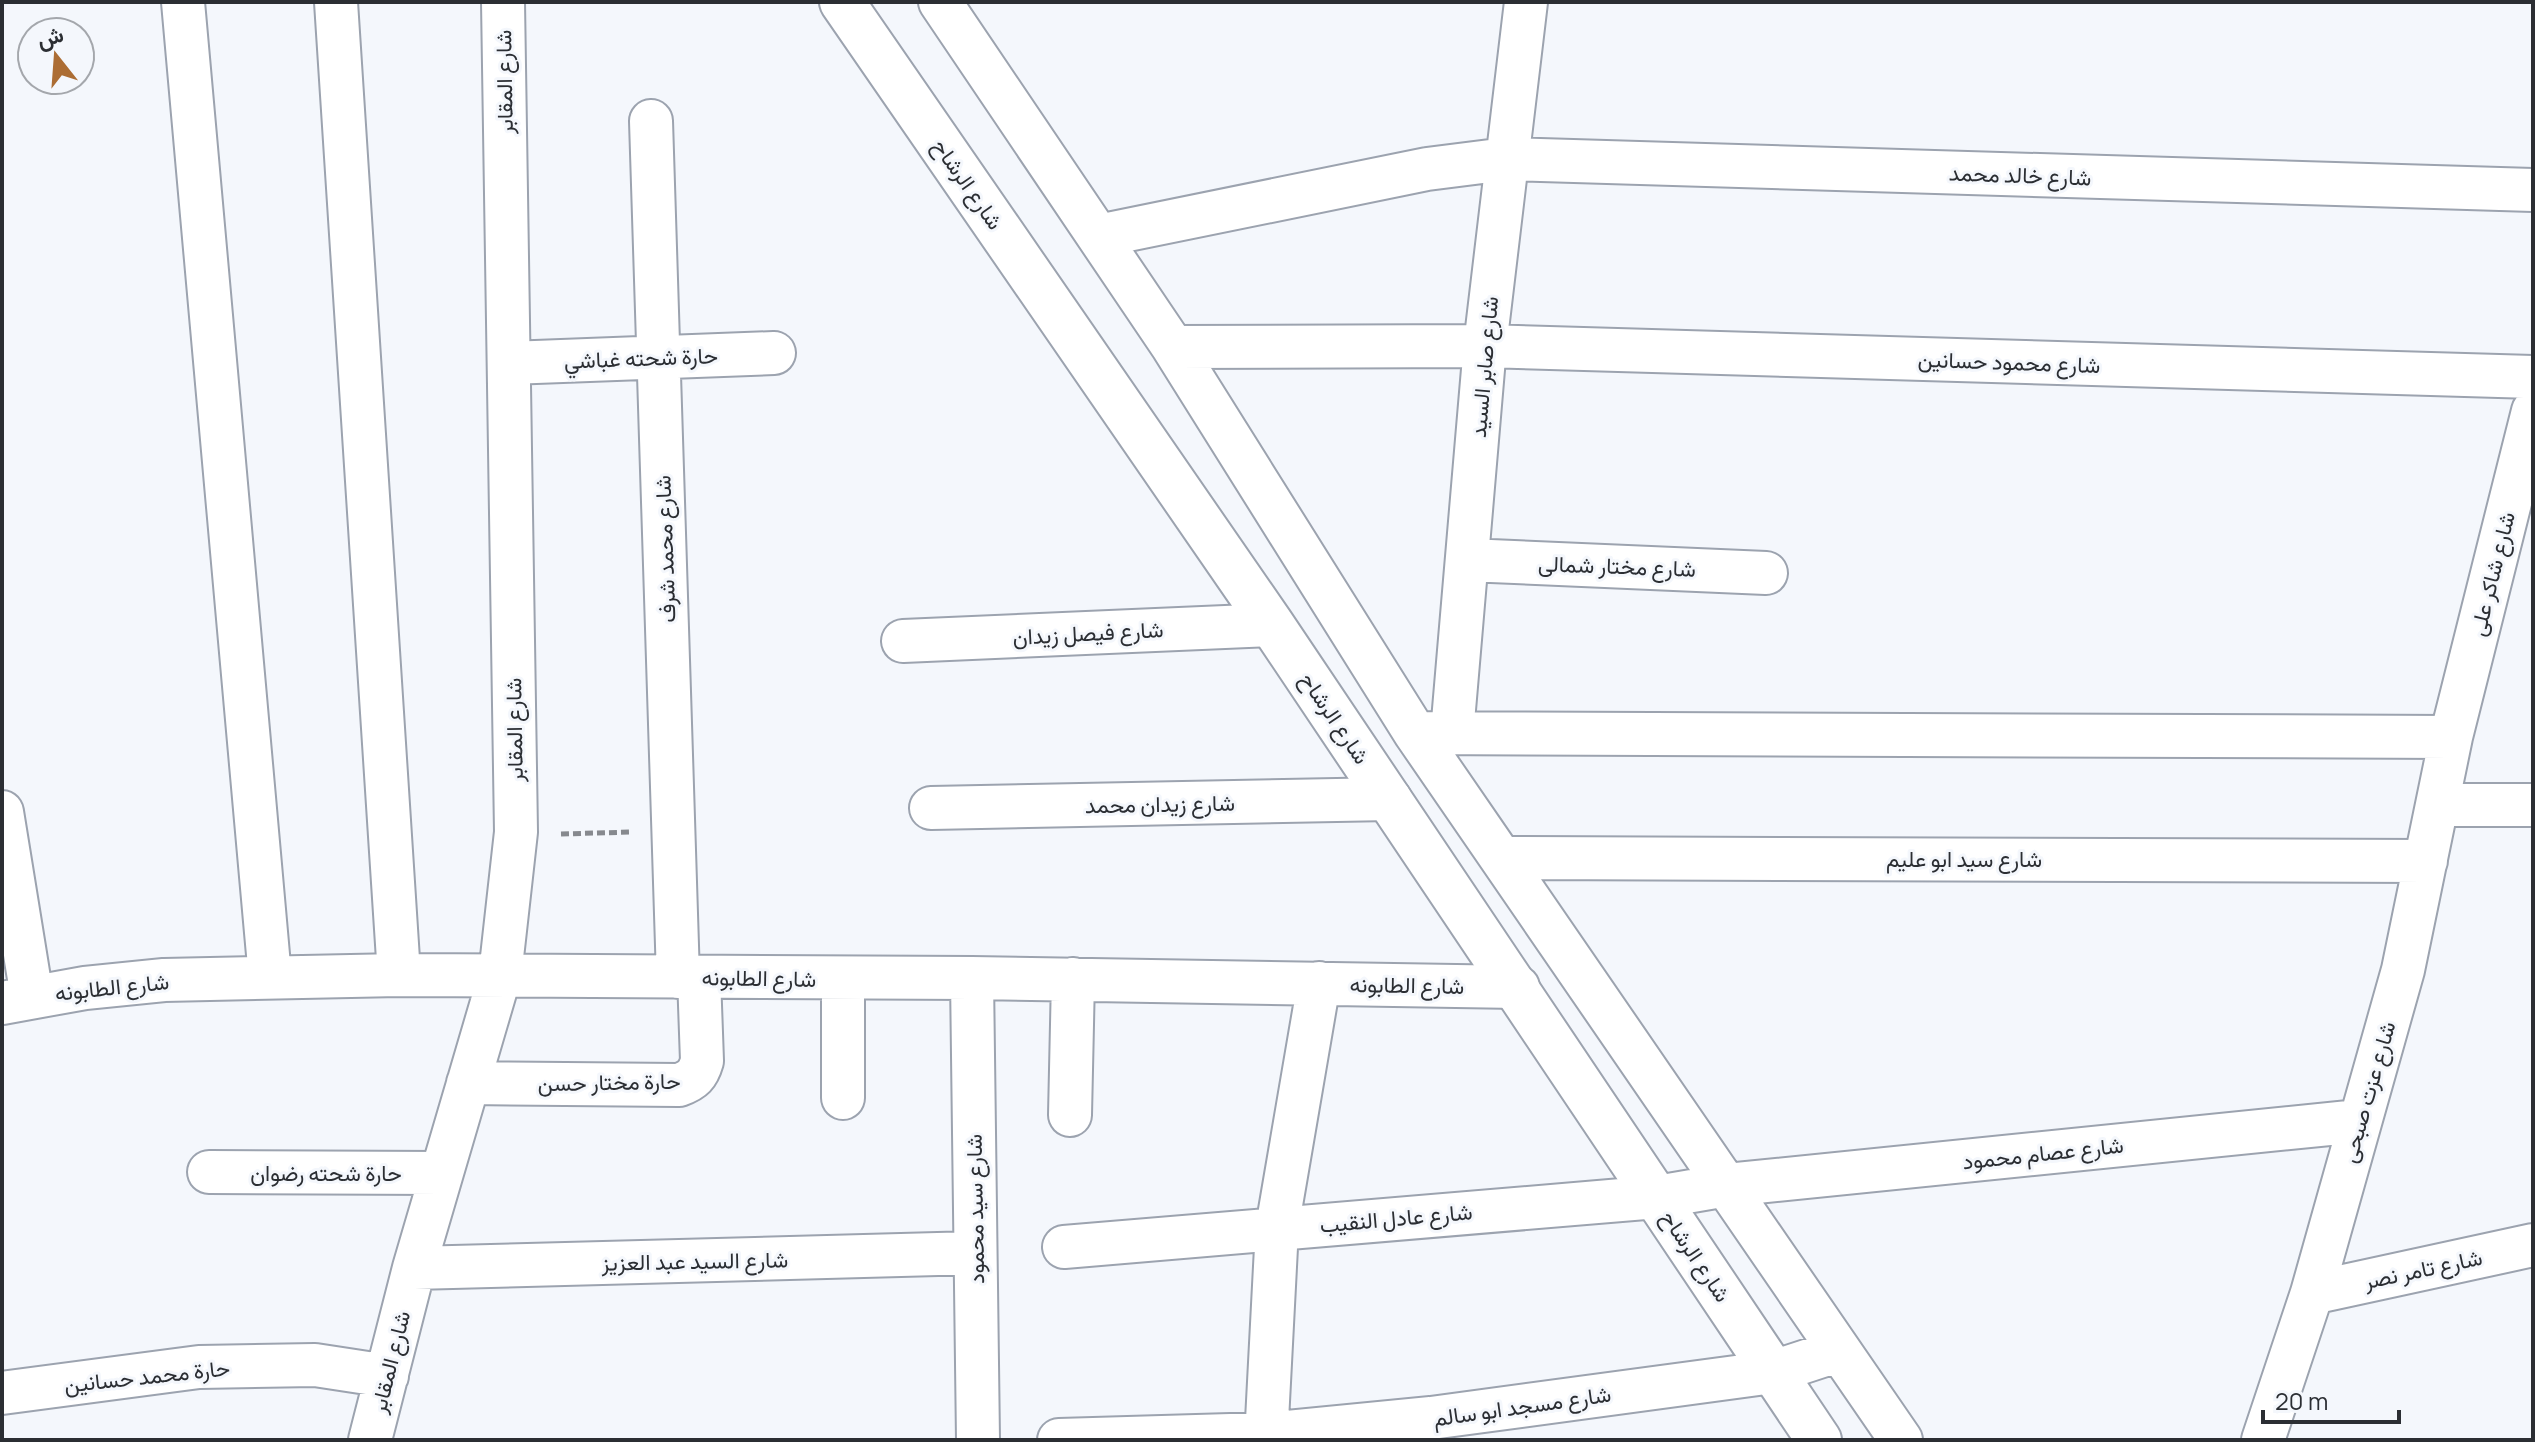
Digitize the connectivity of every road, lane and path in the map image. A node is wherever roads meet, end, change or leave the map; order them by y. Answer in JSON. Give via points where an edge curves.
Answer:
{"nodes":[{"id":1,"x":183,"y":2,"type":"edge"},
{"id":2,"x":336,"y":2,"type":"edge"},
{"id":3,"x":503,"y":2,"type":"edge"},
{"id":4,"x":842,"y":2,"type":"edge"},
{"id":5,"x":940,"y":2,"type":"edge"},
{"id":6,"x":1526,"y":2,"type":"edge"},
{"id":7,"x":651,"y":121,"type":"dead end"},
{"id":8,"x":1506,"y":159,"type":"junction"},
{"id":9,"x":2533,"y":190,"type":"edge"},
{"id":10,"x":1098,"y":236,"type":"junction"},
{"id":11,"x":1485,"y":346,"type":"junction"},
{"id":12,"x":1173,"y":347,"type":"junction"},
{"id":13,"x":774,"y":353,"type":"dead end"},
{"id":14,"x":659,"y":358,"type":"junction"},
{"id":15,"x":509,"y":363,"type":"junction"},
{"id":16,"x":2533,"y":377,"type":"edge"},
{"id":17,"x":2533,"y":411,"type":"edge"},
{"id":18,"x":1467,"y":560,"type":"junction"},
{"id":19,"x":1766,"y":573,"type":"dead end"},
{"id":20,"x":1272,"y":625,"type":"junction"},
{"id":21,"x":903,"y":641,"type":"dead end"},
{"id":22,"x":1433,"y":733,"type":"junction"},
{"id":23,"x":2451,"y":737,"type":"junction"},
{"id":24,"x":1390,"y":799,"type":"junction"},
{"id":25,"x":2438,"y":805,"type":"junction"},
{"id":26,"x":2533,"y":805,"type":"edge"},
{"id":27,"x":931,"y":808,"type":"dead end"},
{"id":28,"x":2,"y":812,"type":"edge"},
{"id":29,"x":516,"y":832,"type":"junction"},
{"id":30,"x":673,"y":832,"type":"junction"},
{"id":31,"x":1502,"y":858,"type":"junction"},
{"id":32,"x":2426,"y":861,"type":"junction"},
{"id":33,"x":399,"y":975,"type":"junction"},
{"id":34,"x":500,"y":975,"type":"junction"},
{"id":35,"x":270,"y":977,"type":"junction"},
{"id":36,"x":688,"y":977,"type":"junction"},
{"id":37,"x":972,"y":978,"type":"junction"},
{"id":38,"x":843,"y":979,"type":"junction"},
{"id":39,"x":1073,"y":979,"type":"junction"},
{"id":40,"x":1319,"y":983,"type":"junction"},
{"id":41,"x":1518,"y":987,"type":"junction"},
{"id":42,"x":17,"y":1000,"type":"edge"},
{"id":43,"x":468,"y":1083,"type":"junction"},
{"id":44,"x":843,"y":1098,"type":"dead end"},
{"id":45,"x":1070,"y":1115,"type":"dead end"},
{"id":46,"x":2359,"y":1121,"type":"junction"},
{"id":47,"x":209,"y":1172,"type":"dead end"},
{"id":48,"x":442,"y":1173,"type":"junction"},
{"id":49,"x":1727,"y":1185,"type":"junction"},
{"id":50,"x":1657,"y":1197,"type":"junction"},
{"id":51,"x":1277,"y":1228,"type":"junction"},
{"id":52,"x":2533,"y":1245,"type":"edge"},
{"id":53,"x":1064,"y":1247,"type":"dead end"},
{"id":54,"x":975,"y":1253,"type":"junction"},
{"id":55,"x":414,"y":1268,"type":"junction"},
{"id":56,"x":2312,"y":1293,"type":"junction"},
{"id":57,"x":1837,"y":1351,"type":"junction"},
{"id":58,"x":1773,"y":1372,"type":"junction"},
{"id":59,"x":387,"y":1376,"type":"junction"},
{"id":60,"x":2,"y":1393,"type":"edge"},
{"id":61,"x":1266,"y":1437,"type":"edge"},
{"id":62,"x":370,"y":1440,"type":"edge"},
{"id":63,"x":978,"y":1440,"type":"edge"},
{"id":64,"x":1059,"y":1440,"type":"edge"},
{"id":65,"x":1819,"y":1440,"type":"edge"},
{"id":66,"x":1901,"y":1440,"type":"edge"},
{"id":67,"x":2263,"y":1440,"type":"edge"}],
"edges":[{"from":1,"to":35,"type":"street"},
{"from":2,"to":33,"type":"street"},
{"from":3,"to":15,"type":"street","name":"شارع المقابر"},
{"from":4,"to":20,"type":"main road","name":"شارع الرشاح"},
{"from":5,"to":10,"type":"street"},
{"from":6,"to":8,"type":"street","name":"شارع صابر السيد"},
{"from":7,"to":14,"type":"street","name":"شارع محمد شرف"},
{"from":8,"to":9,"type":"street","name":"شارع خالد محمد"},
{"from":8,"to":10,"type":"street","name":"شارع خالد محمد","via":[[1427,169]]},
{"from":8,"to":11,"type":"street","name":"شارع صابر السيد"},
{"from":10,"to":12,"type":"street"},
{"from":11,"to":12,"type":"street","name":"شارع محمود حسانين"},
{"from":11,"to":16,"type":"street","name":"شارع محمود حسانين"},
{"from":11,"to":18,"type":"street","name":"شارع صابر السيد"},
{"from":12,"to":22,"type":"street"},
{"from":13,"to":14,"type":"street","name":"حارة شحته غباشي"},
{"from":14,"to":15,"type":"street","name":"حارة شحته غباشي"},
{"from":14,"to":30,"type":"street","name":"شارع محمد شرف"},
{"from":15,"to":29,"type":"street","name":"شارع المقابر"},
{"from":17,"to":23,"type":"street","name":"شارع شاكر على"},
{"from":18,"to":19,"type":"street","name":"شارع مختار شمالى"},
{"from":18,"to":22,"type":"street","name":"شارع صابر السيد"},
{"from":20,"to":21,"type":"street","name":"شارع فيصل زيدان"},
{"from":20,"to":24,"type":"main road","name":"شارع الرشاح"},
{"from":22,"to":23,"type":"street"},
{"from":22,"to":31,"type":"street"},
{"from":23,"to":25,"type":"street","name":"شارع عزت صبحى"},
{"from":24,"to":27,"type":"street","name":"شارع زيدان محمد"},
{"from":24,"to":41,"type":"main road","name":"شارع الرشاح"},
{"from":25,"to":26,"type":"street"},
{"from":25,"to":32,"type":"street","name":"شارع عزت صبحى"},
{"from":28,"to":42,"type":"street"},
{"from":29,"to":30,"type":"path"},
{"from":29,"to":34,"type":"street","name":"شارع المقابر"},
{"from":30,"to":36,"type":"street","name":"شارع محمد شرف"},
{"from":31,"to":32,"type":"street","name":"شارع سيد ابو عليم"},
{"from":31,"to":49,"type":"street"},
{"from":32,"to":46,"type":"street","name":"شارع عزت صبحى","via":[[2403,970]]},
{"from":33,"to":34,"type":"street","name":"شارع الطابونه"},
{"from":33,"to":35,"type":"street","name":"شارع الطابونه"},
{"from":34,"to":36,"type":"street","name":"شارع الطابونه"},
{"from":34,"to":43,"type":"street","name":"شارع المقابر"},
{"from":35,"to":42,"type":"street","name":"شارع الطابونه","via":[[164,980]]},
{"from":36,"to":38,"type":"street","name":"شارع الطابونه"},
{"from":36,"to":43,"type":"street","name":"حارة مختار حسن","via":[[702,1061],[691,1081]]},
{"from":37,"to":38,"type":"street","name":"شارع الطابونه"},
{"from":37,"to":39,"type":"street","name":"شارع الطابونه"},
{"from":37,"to":54,"type":"street","name":"شارع سيد محمود"},
{"from":38,"to":44,"type":"street"},
{"from":39,"to":40,"type":"street","name":"شارع الطابونه"},
{"from":39,"to":45,"type":"street"},
{"from":40,"to":41,"type":"street","name":"شارع الطابونه"},
{"from":40,"to":51,"type":"street"},
{"from":41,"to":50,"type":"main road","name":"شارع الرشاح"},
{"from":43,"to":48,"type":"street","name":"شارع المقابر"},
{"from":46,"to":49,"type":"street","name":"شارع عصام محمود"},
{"from":46,"to":56,"type":"street","name":"شارع عزت صبحى"},
{"from":47,"to":48,"type":"street","name":"حارة شحته رضوان"},
{"from":48,"to":55,"type":"street","name":"شارع المقابر"},
{"from":49,"to":50,"type":"street","name":"شارع عادل النقيب"},
{"from":49,"to":57,"type":"street"},
{"from":50,"to":51,"type":"street","name":"شارع عادل النقيب"},
{"from":50,"to":58,"type":"main road","name":"شارع الرشاح"},
{"from":51,"to":53,"type":"street","name":"شارع عادل النقيب"},
{"from":51,"to":61,"type":"street"},
{"from":52,"to":56,"type":"street","name":"شارع تامر نصر"},
{"from":54,"to":55,"type":"street","name":"شارع السيد عبد العزيز"},
{"from":54,"to":63,"type":"street","name":"شارع سيد محمود"},
{"from":55,"to":59,"type":"street","name":"شارع المقابر"},
{"from":56,"to":67,"type":"street","name":"شارع عزت صبحى"},
{"from":57,"to":58,"type":"street","name":"شارع مسجد ابو سالم"},
{"from":57,"to":66,"type":"street"},
{"from":58,"to":61,"type":"street","name":"شارع مسجد ابو سالم"},
{"from":58,"to":65,"type":"main road","name":"شارع الرشاح"},
{"from":59,"to":60,"type":"street","name":"حارة محمد حسانين","via":[[315,1365],[199,1367]]},
{"from":59,"to":62,"type":"street","name":"شارع المقابر"},
{"from":61,"to":64,"type":"street","name":"شارع مسجد ابو سالم"}]}
